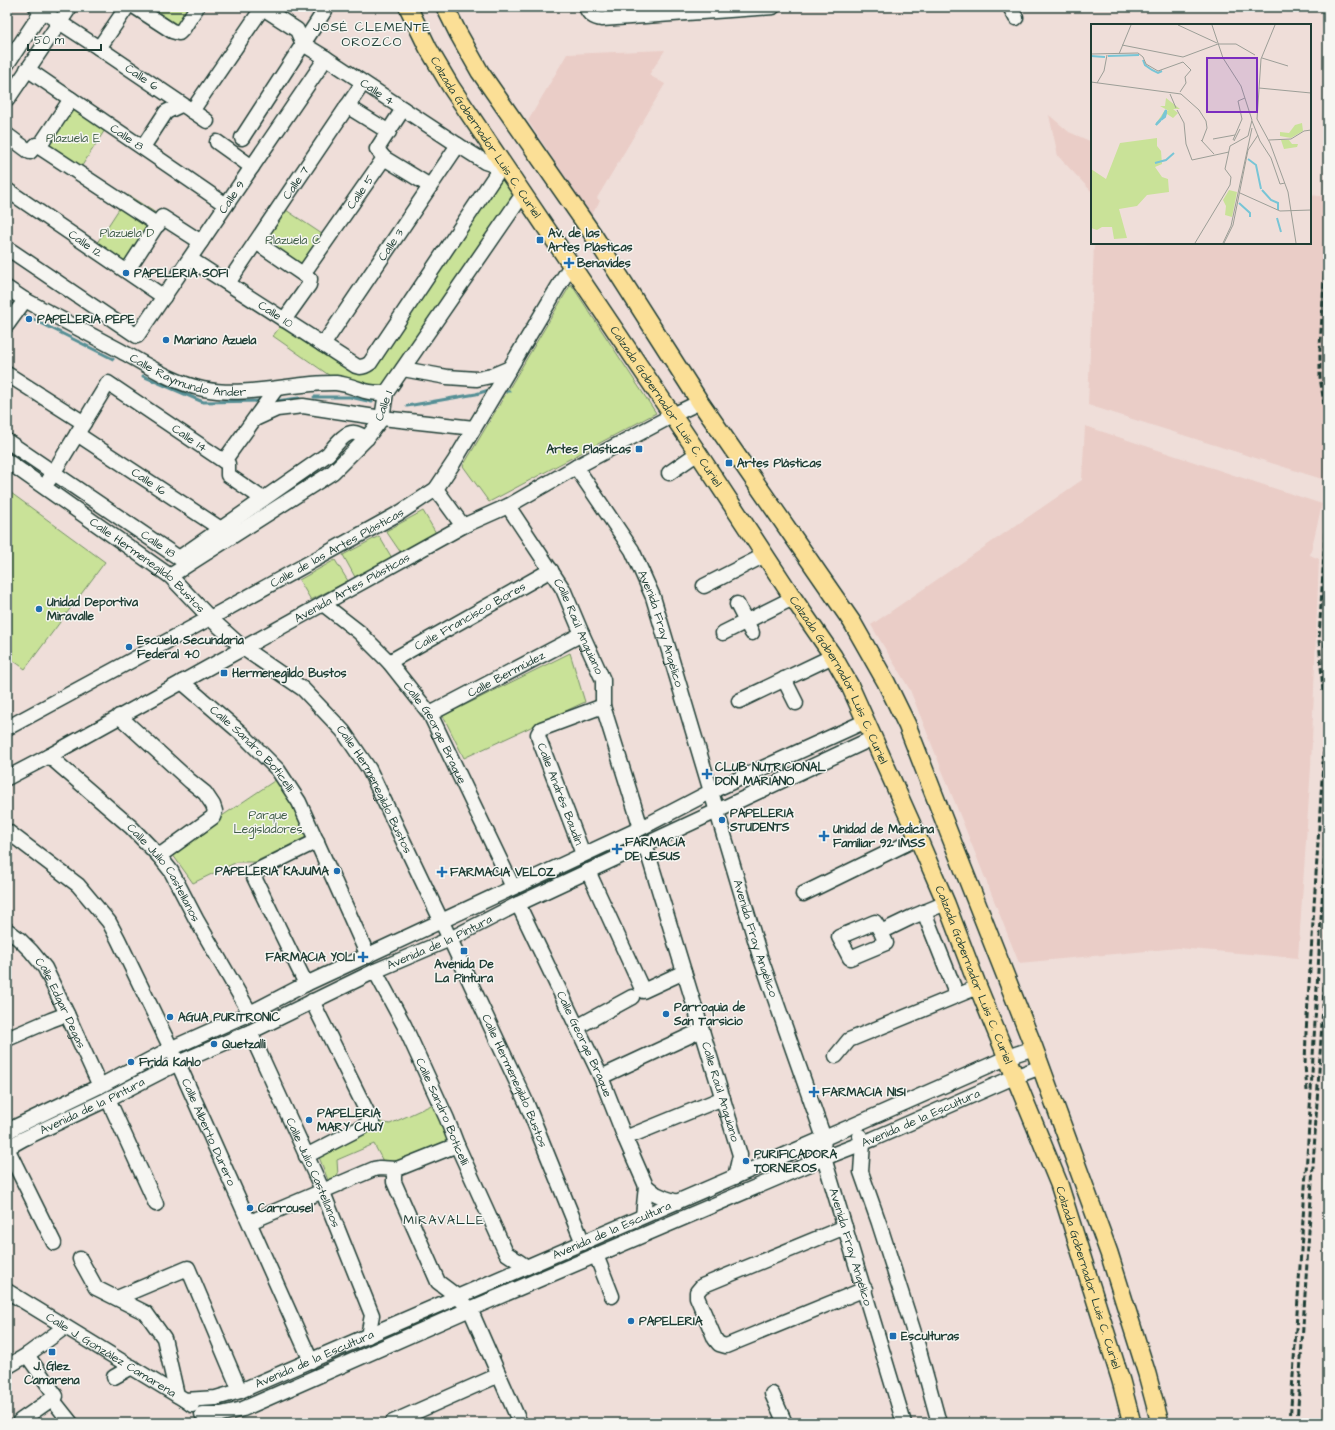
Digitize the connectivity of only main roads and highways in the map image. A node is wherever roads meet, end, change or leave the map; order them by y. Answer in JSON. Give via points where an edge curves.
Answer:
{"nodes":[{"id":1,"x":408,"y":7,"type":"edge"},
{"id":2,"x":445,"y":7,"type":"edge"},
{"id":3,"x":1147,"y":1374,"type":"junction"},
{"id":4,"x":1121,"y":1381,"type":"junction"},
{"id":5,"x":1132,"y":1423,"type":"edge"},
{"id":6,"x":1160,"y":1423,"type":"edge"}],
"edges":[{"from":1,"to":4,"type":"main road","name":"Calzada Gobernador Luis C. Curiel","via":[[428,48],[502,166],[698,453],[833,656],[850,686],[946,903],[1058,1184]]},
{"from":2,"to":3,"type":"main road","via":[[480,72],[592,233],[700,402],[852,622],[886,682],[907,725],[1034,1048],[1109,1253]]},
{"from":3,"to":4,"type":"main road"},
{"from":3,"to":6,"type":"main road"},
{"from":4,"to":5,"type":"main road","name":"Calzada Gobernador Luis C. Curiel"}]}
